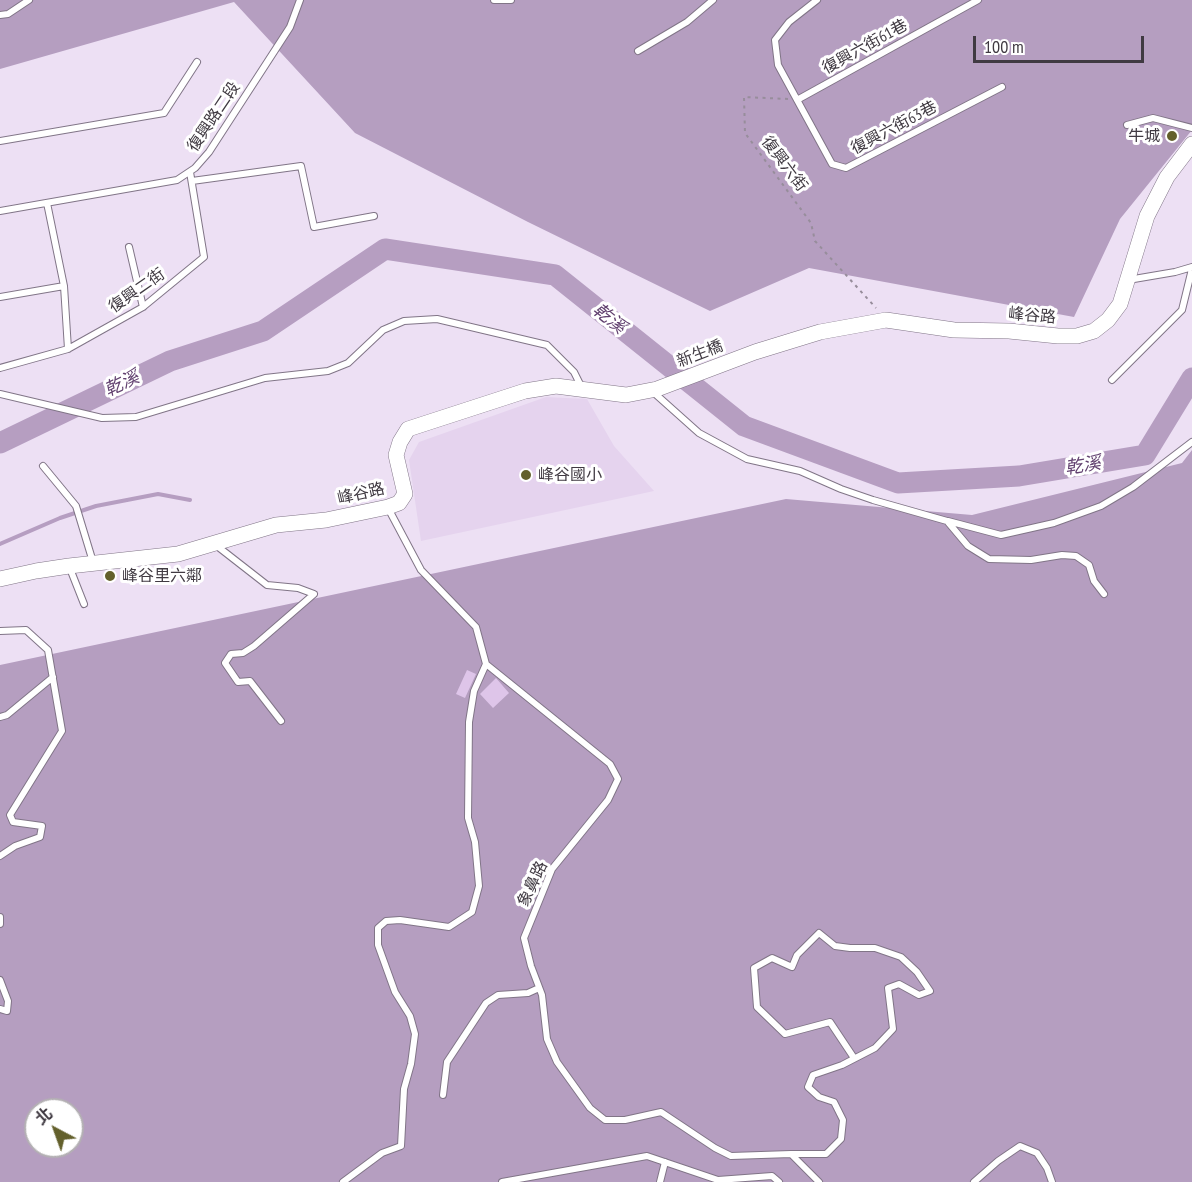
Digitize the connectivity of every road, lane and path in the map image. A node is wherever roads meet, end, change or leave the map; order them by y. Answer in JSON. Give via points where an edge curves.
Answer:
{"nodes":[{"id":1,"x":29,"y":0,"type":"edge"},
{"id":2,"x":300,"y":0,"type":"edge"},
{"id":3,"x":494,"y":0,"type":"edge"},
{"id":4,"x":511,"y":0,"type":"edge"},
{"id":5,"x":712,"y":0,"type":"edge"},
{"id":6,"x":817,"y":0,"type":"edge"},
{"id":7,"x":978,"y":0,"type":"edge"},
{"id":8,"x":0,"y":15,"type":"edge"},
{"id":9,"x":638,"y":51,"type":"dead end"},
{"id":10,"x":196,"y":62,"type":"dead end"},
{"id":11,"x":1002,"y":87,"type":"dead end"},
{"id":12,"x":797,"y":100,"type":"junction"},
{"id":13,"x":1127,"y":125,"type":"dead end"},
{"id":14,"x":1192,"y":128,"type":"edge"},
{"id":15,"x":0,"y":141,"type":"edge"},
{"id":16,"x":1192,"y":144,"type":"edge"},
{"id":17,"x":190,"y":172,"type":"junction"},
{"id":18,"x":192,"y":181,"type":"junction"},
{"id":19,"x":47,"y":203,"type":"junction"},
{"id":20,"x":0,"y":211,"type":"edge"},
{"id":21,"x":374,"y":216,"type":"dead end"},
{"id":22,"x":129,"y":247,"type":"dead end"},
{"id":23,"x":1192,"y":268,"type":"edge"},
{"id":24,"x":1127,"y":280,"type":"junction"},
{"id":25,"x":64,"y":286,"type":"junction"},
{"id":26,"x":0,"y":297,"type":"edge"},
{"id":27,"x":143,"y":307,"type":"junction"},
{"id":28,"x":886,"y":320,"type":"junction"},
{"id":29,"x":68,"y":349,"type":"junction"},
{"id":30,"x":755,"y":352,"type":"joint"},
{"id":31,"x":0,"y":368,"type":"edge"},
{"id":32,"x":1112,"y":380,"type":"dead end"},
{"id":33,"x":583,"y":390,"type":"junction"},
{"id":34,"x":654,"y":390,"type":"junction"},
{"id":35,"x":0,"y":394,"type":"edge"},
{"id":36,"x":1192,"y":442,"type":"edge"},
{"id":37,"x":43,"y":466,"type":"dead end"},
{"id":38,"x":388,"y":507,"type":"junction"},
{"id":39,"x":948,"y":521,"type":"junction"},
{"id":40,"x":214,"y":543,"type":"junction"},
{"id":41,"x":93,"y":562,"type":"junction"},
{"id":42,"x":69,"y":566,"type":"junction"},
{"id":43,"x":0,"y":579,"type":"edge"},
{"id":44,"x":1104,"y":594,"type":"dead end"},
{"id":45,"x":84,"y":604,"type":"dead end"},
{"id":46,"x":0,"y":631,"type":"edge"},
{"id":47,"x":486,"y":664,"type":"junction"},
{"id":48,"x":53,"y":677,"type":"junction"},
{"id":49,"x":0,"y":717,"type":"edge"},
{"id":50,"x":281,"y":720,"type":"dead end"},
{"id":51,"x":0,"y":856,"type":"edge"},
{"id":52,"x":0,"y":917,"type":"edge"},
{"id":53,"x":0,"y":924,"type":"edge"},
{"id":54,"x":0,"y":980,"type":"edge"},
{"id":55,"x":539,"y":988,"type":"junction"},
{"id":56,"x":0,"y":1010,"type":"edge"},
{"id":57,"x":855,"y":1059,"type":"junction"},
{"id":58,"x":443,"y":1095,"type":"dead end"},
{"id":59,"x":791,"y":1154,"type":"junction"},
{"id":60,"x":665,"y":1162,"type":"junction"},
{"id":61,"x":534,"y":1179,"type":"edge"},
{"id":62,"x":343,"y":1182,"type":"edge"},
{"id":63,"x":502,"y":1182,"type":"edge"},
{"id":64,"x":660,"y":1182,"type":"edge"},
{"id":65,"x":779,"y":1182,"type":"edge"},
{"id":66,"x":819,"y":1182,"type":"edge"},
{"id":67,"x":974,"y":1182,"type":"edge"},
{"id":68,"x":1052,"y":1182,"type":"edge"}],
"edges":[{"from":1,"to":8,"type":"lane"},
{"from":2,"to":17,"type":"lane","name":"復興路二段","via":[[290,27],[209,152]]},
{"from":3,"to":4,"type":"lane"},
{"from":5,"to":9,"type":"lane","via":[[687,22]]},
{"from":6,"to":12,"type":"lane","via":[[789,22],[775,40],[778,65]]},
{"from":7,"to":12,"type":"lane","name":"復興六街61巷"},
{"from":10,"to":15,"type":"lane","via":[[164,113]]},
{"from":11,"to":12,"type":"lane","name":"復興六街63巷","via":[[846,168],[832,164]]},
{"from":12,"to":28,"type":"path","name":"復興六街","via":[[744,97],[745,133],[811,223],[815,241]]},
{"from":13,"to":14,"type":"lane","via":[[1153,118]]},
{"from":16,"to":24,"type":"street","name":"峰谷路","via":[[1167,177],[1147,216]]},
{"from":17,"to":18,"type":"lane","name":"復興二街"},
{"from":17,"to":19,"type":"lane","name":"復興路二段","via":[[177,180]]},
{"from":18,"to":21,"type":"lane","via":[[301,166],[314,227]]},
{"from":18,"to":27,"type":"lane","name":"復興二街","via":[[204,257]]},
{"from":19,"to":20,"type":"lane","name":"復興路二段"},
{"from":19,"to":25,"type":"lane"},
{"from":22,"to":27,"type":"lane"},
{"from":23,"to":24,"type":"lane"},
{"from":23,"to":32,"type":"lane","via":[[1182,310]]},
{"from":24,"to":28,"type":"street","name":"峰谷路","via":[[1120,304],[1108,320],[1094,331],[1077,336],[954,330]]},
{"from":25,"to":26,"type":"lane"},
{"from":25,"to":29,"type":"lane"},
{"from":27,"to":29,"type":"lane","name":"復興二街"},
{"from":28,"to":30,"type":"street","name":"峰谷路","via":[[820,332]]},
{"from":29,"to":31,"type":"lane","name":"復興二街"},
{"from":30,"to":34,"type":"street","name":"新生橋"},
{"from":33,"to":34,"type":"street","name":"峰谷路","via":[[626,395]]},
{"from":33,"to":35,"type":"lane","via":[[574,372],[547,345],[436,319],[404,321],[383,330],[348,363],[328,371],[265,378],[136,417],[102,418]]},
{"from":33,"to":38,"type":"street","name":"峰谷路","via":[[555,386],[525,391],[408,429],[396,456],[405,494],[399,503]]},
{"from":34,"to":39,"type":"lane","via":[[699,433],[747,459],[800,471],[841,489]]},
{"from":36,"to":39,"type":"lane","via":[[1101,506],[1054,523],[1001,535]]},
{"from":37,"to":41,"type":"lane","via":[[76,506]]},
{"from":38,"to":40,"type":"street","name":"峰谷路","via":[[276,525]]},
{"from":38,"to":47,"type":"lane","via":[[421,570],[476,627]]},
{"from":39,"to":44,"type":"lane","via":[[968,546],[989,559],[1076,556],[1089,565]]},
{"from":40,"to":41,"type":"street","name":"峰谷路","via":[[178,554]]},
{"from":40,"to":50,"type":"lane","via":[[267,585],[314,594],[254,646],[231,654],[225,663],[238,682],[250,681]]},
{"from":41,"to":42,"type":"street","name":"峰谷路"},
{"from":42,"to":43,"type":"street","name":"峰谷路"},
{"from":42,"to":45,"type":"lane"},
{"from":46,"to":48,"type":"lane","via":[[26,630],[48,650]]},
{"from":47,"to":55,"type":"lane","name":"象鼻路","via":[[610,764],[618,779],[608,800],[552,869],[524,938]]},
{"from":47,"to":62,"type":"lane","via":[[474,691],[469,722],[468,818],[475,842],[479,886],[472,912],[449,927],[400,920],[386,921],[378,928],[378,945],[415,1035],[404,1089],[401,1146],[382,1154]]},
{"from":48,"to":49,"type":"lane"},
{"from":48,"to":51,"type":"lane","via":[[62,731],[10,815],[13,822],[42,826],[40,837]]},
{"from":52,"to":53,"type":"lane"},
{"from":54,"to":56,"type":"lane","via":[[9,1001],[7,1011]]},
{"from":55,"to":58,"type":"lane","via":[[528,993],[498,995],[486,1003],[447,1062]]},
{"from":55,"to":59,"type":"lane","name":"象鼻路","via":[[547,1039],[557,1062],[590,1108],[605,1120],[661,1112],[731,1156]]},
{"from":57,"to":57,"type":"lane","via":[[875,1048],[892,1029],[888,988],[899,984],[919,995],[930,992],[901,957],[876,948],[836,946],[819,933],[797,955],[792,967],[772,958],[754,968],[757,1007],[784,1034],[830,1022]]},
{"from":57,"to":59,"type":"lane","via":[[813,1075],[808,1087],[819,1097],[834,1102],[843,1120],[841,1139],[826,1154]]},
{"from":59,"to":66,"type":"lane"},
{"from":60,"to":61,"type":"lane","via":[[647,1156]]},
{"from":60,"to":64,"type":"lane"},
{"from":60,"to":65,"type":"lane","via":[[718,1180],[772,1176]]},
{"from":61,"to":63,"type":"lane"},
{"from":67,"to":68,"type":"lane","via":[[1020,1146],[1037,1153]]}]}
